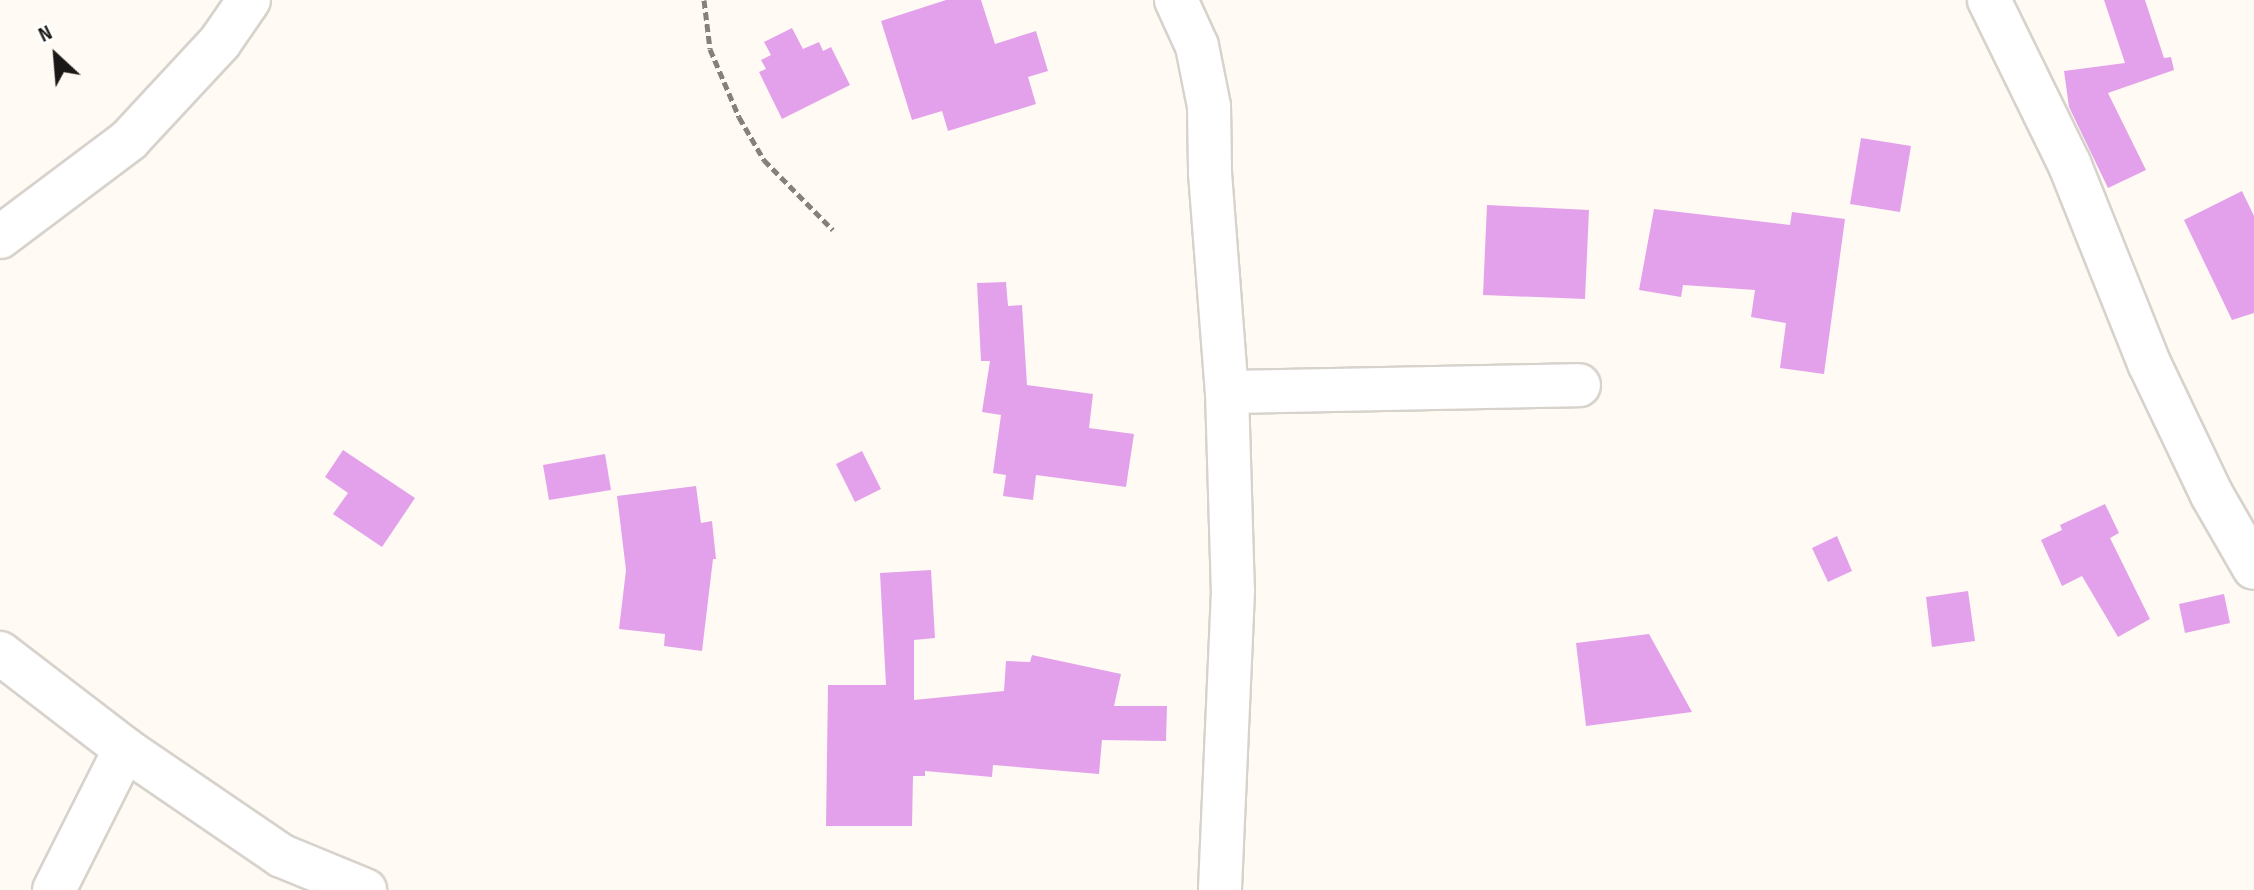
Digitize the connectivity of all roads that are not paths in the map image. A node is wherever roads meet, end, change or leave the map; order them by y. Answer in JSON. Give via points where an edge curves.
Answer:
{"nodes":[{"id":1,"x":249,"y":0,"type":"edge"},
{"id":2,"x":1176,"y":0,"type":"edge"},
{"id":3,"x":1989,"y":0,"type":"edge"},
{"id":4,"x":0,"y":237,"type":"edge"},
{"id":5,"x":1579,"y":385,"type":"dead end"},
{"id":6,"x":1227,"y":392,"type":"junction"},
{"id":7,"x":2254,"y":568,"type":"edge"},
{"id":8,"x":0,"y":653,"type":"edge"},
{"id":9,"x":125,"y":749,"type":"junction"},
{"id":10,"x":54,"y":890,"type":"edge"},
{"id":11,"x":365,"y":890,"type":"edge"},
{"id":12,"x":1220,"y":890,"type":"edge"}],
"edges":[{"from":1,"to":4,"type":"street","via":[[220,42],[129,140]]},
{"from":2,"to":6,"type":"street","via":[[1197,46],[1209,106]]},
{"from":3,"to":7,"type":"street","via":[[2069,163],[2149,363],[2212,495]]},
{"from":5,"to":6,"type":"street"},
{"from":6,"to":12,"type":"street","via":[[1233,591]]},
{"from":8,"to":9,"type":"street"},
{"from":9,"to":10,"type":"street"},
{"from":9,"to":11,"type":"street","via":[[282,856]]}]}
